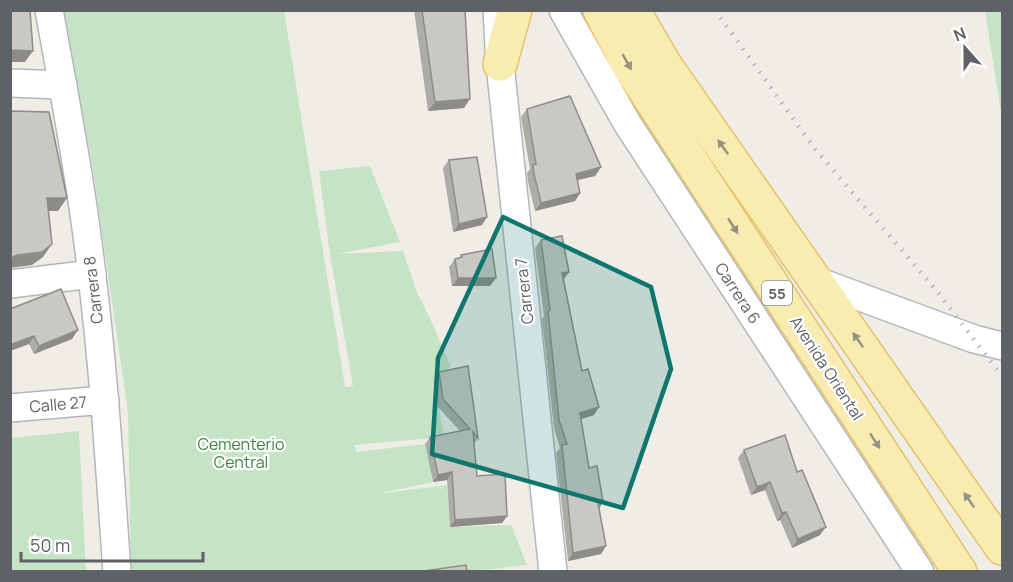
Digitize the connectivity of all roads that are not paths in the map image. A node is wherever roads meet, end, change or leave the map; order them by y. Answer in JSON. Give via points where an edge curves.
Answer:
{"nodes":[{"id":1,"x":49,"y":10,"type":"edge"},
{"id":2,"x":562,"y":10,"type":"edge"},
{"id":3,"x":600,"y":10,"type":"edge"},
{"id":4,"x":633,"y":10,"type":"edge"},
{"id":5,"x":504,"y":13,"type":"edge"},
{"id":6,"x":500,"y":64,"type":"joint"},
{"id":7,"x":10,"y":82,"type":"edge"},
{"id":8,"x":63,"y":85,"type":"junction"},
{"id":9,"x":92,"y":274,"type":"junction"},
{"id":10,"x":817,"y":281,"type":"junction"},
{"id":11,"x":10,"y":284,"type":"edge"},
{"id":12,"x":1002,"y":346,"type":"edge"},
{"id":13,"x":105,"y":400,"type":"junction"},
{"id":14,"x":10,"y":408,"type":"edge"},
{"id":15,"x":1002,"y":548,"type":"edge"},
{"id":16,"x":117,"y":572,"type":"edge"},
{"id":17,"x":553,"y":572,"type":"edge"},
{"id":18,"x":920,"y":572,"type":"edge"},
{"id":19,"x":960,"y":572,"type":"edge"}],
"edges":[{"from":1,"to":8,"type":"street","name":"Carrera 8"},
{"from":2,"to":18,"type":"street","name":"Carrera 6","via":[[627,123]]},
{"from":3,"to":19,"type":"main road","name":"Avenida Oriental","number":"55","one_way":true,"via":[[628,66]]},
{"from":10,"to":4,"type":"main road","number":"55","one_way":true,"via":[[665,65]]},
{"from":5,"to":6,"type":"main road"},
{"from":6,"to":17,"type":"street","name":"Carrera 7"},
{"from":7,"to":8,"type":"street"},
{"from":8,"to":9,"type":"street","name":"Carrera 8"},
{"from":9,"to":11,"type":"street"},
{"from":9,"to":13,"type":"street","name":"Carrera 8"},
{"from":10,"to":12,"type":"street"},
{"from":15,"to":10,"type":"main road","number":"55","one_way":true},
{"from":13,"to":14,"type":"street","name":"Calle 27"},
{"from":13,"to":16,"type":"street","name":"Carrera 8"}]}
